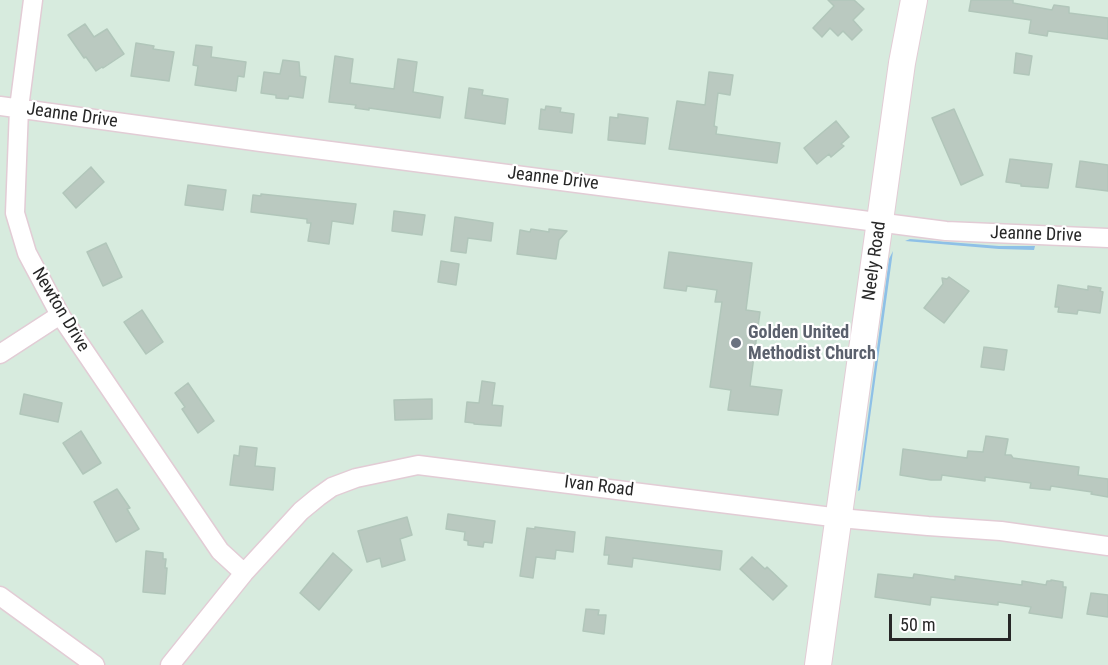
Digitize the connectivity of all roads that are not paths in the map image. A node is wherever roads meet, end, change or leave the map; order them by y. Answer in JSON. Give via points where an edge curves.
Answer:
{"nodes":[{"id":1,"x":33,"y":0,"type":"edge"},
{"id":2,"x":914,"y":0,"type":"edge"},
{"id":3,"x":0,"y":106,"type":"edge"},
{"id":4,"x":20,"y":108,"type":"junction"},
{"id":5,"x":881,"y":223,"type":"junction"},
{"id":6,"x":1108,"y":238,"type":"edge"},
{"id":7,"x":60,"y":315,"type":"junction"},
{"id":8,"x":0,"y":354,"type":"edge"},
{"id":9,"x":840,"y":518,"type":"junction"},
{"id":10,"x":1108,"y":546,"type":"edge"},
{"id":11,"x":244,"y":573,"type":"junction"},
{"id":12,"x":0,"y":596,"type":"edge"},
{"id":13,"x":95,"y":665,"type":"edge"},
{"id":14,"x":170,"y":665,"type":"edge"},
{"id":15,"x":818,"y":665,"type":"edge"}],
"edges":[{"from":1,"to":4,"type":"street","name":"Newton Drive"},
{"from":2,"to":5,"type":"street","name":"Neely Road"},
{"from":3,"to":4,"type":"street","name":"Jeanne Drive"},
{"from":4,"to":5,"type":"street","name":"Jeanne Drive"},
{"from":4,"to":7,"type":"street","name":"Newton Drive","via":[[15,213],[30,260]]},
{"from":5,"to":6,"type":"street","name":"Jeanne Drive","via":[[969,232]]},
{"from":5,"to":9,"type":"street","name":"Neely Road"},
{"from":7,"to":8,"type":"street"},
{"from":7,"to":11,"type":"street","name":"Newton Drive","via":[[219,551]]},
{"from":9,"to":10,"type":"street","name":"Ivan Road","via":[[1001,531]]},
{"from":9,"to":11,"type":"street","name":"Ivan Road","via":[[418,465],[370,474],[332,487],[302,511]]},
{"from":9,"to":15,"type":"street","name":"Neely Road"},
{"from":11,"to":14,"type":"street","name":"Ivan Road"},
{"from":12,"to":13,"type":"street"}]}
